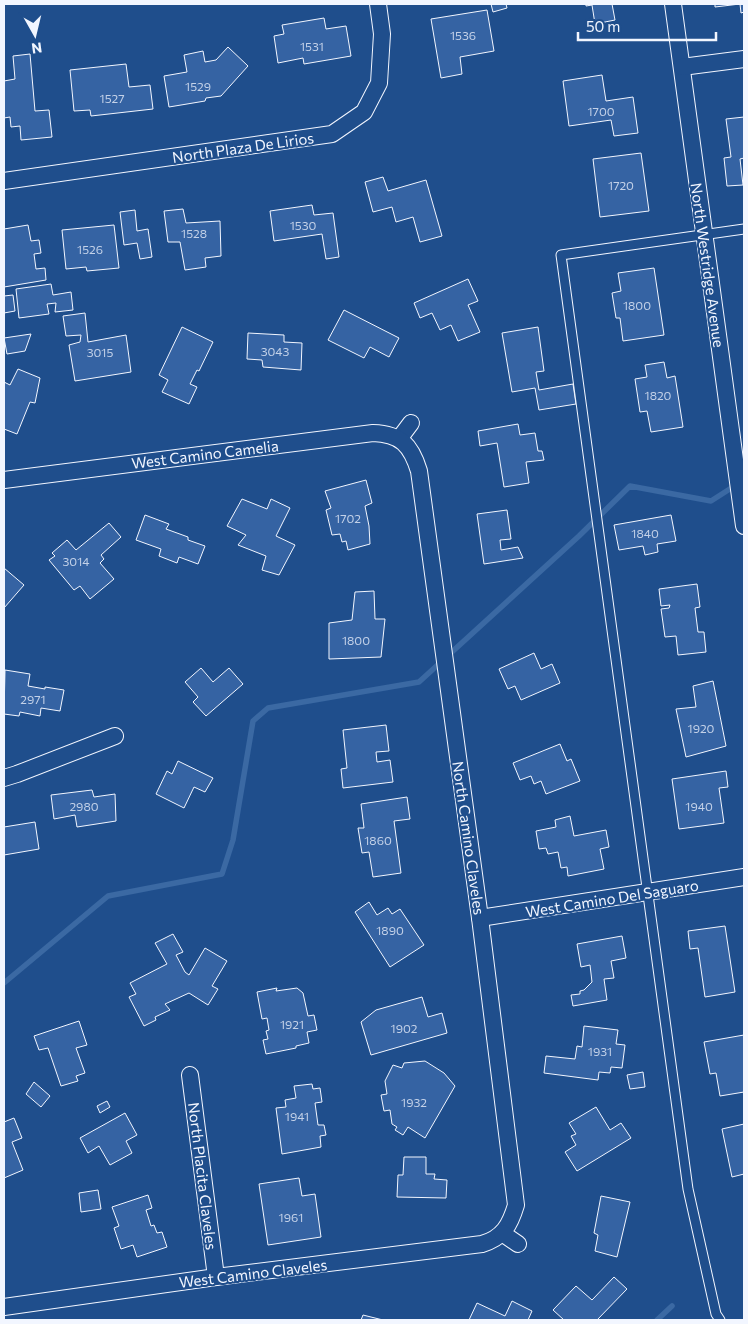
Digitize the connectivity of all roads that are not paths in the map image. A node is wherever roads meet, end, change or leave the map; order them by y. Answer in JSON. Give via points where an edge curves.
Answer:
{"nodes":[{"id":1,"x":378,"y":4,"type":"edge"},
{"id":2,"x":673,"y":4,"type":"edge"},
{"id":3,"x":744,"y":59,"type":"edge"},
{"id":4,"x":682,"y":67,"type":"junction"},
{"id":5,"x":4,"y":181,"type":"edge"},
{"id":6,"x":744,"y":229,"type":"edge"},
{"id":7,"x":704,"y":235,"type":"junction"},
{"id":8,"x":411,"y":423,"type":"dead end"},
{"id":9,"x":402,"y":441,"type":"junction"},
{"id":10,"x":4,"y":480,"type":"edge"},
{"id":11,"x":744,"y":526,"type":"edge"},
{"id":12,"x":115,"y":736,"type":"dead end"},
{"id":13,"x":4,"y":778,"type":"edge"},
{"id":14,"x":744,"y":877,"type":"edge"},
{"id":15,"x":647,"y":892,"type":"junction"},
{"id":16,"x":480,"y":918,"type":"junction"},
{"id":17,"x":190,"y":1075,"type":"dead end"},
{"id":18,"x":501,"y":1234,"type":"junction"},
{"id":19,"x":518,"y":1244,"type":"dead end"},
{"id":20,"x":216,"y":1277,"type":"junction"},
{"id":21,"x":4,"y":1307,"type":"edge"},
{"id":22,"x":720,"y":1320,"type":"edge"}],
"edges":[{"from":1,"to":5,"type":"street","name":"North Plaza De Lirios","via":[[382,34],[379,83],[364,112],[332,134]]},
{"from":2,"to":4,"type":"street","name":"North Westridge Avenue"},
{"from":3,"to":4,"type":"street"},
{"from":4,"to":7,"type":"street","name":"North Westridge Avenue"},
{"from":6,"to":7,"type":"lane"},
{"from":7,"to":11,"type":"street","name":"North Westridge Avenue"},
{"from":7,"to":15,"type":"lane","via":[[561,255]]},
{"from":8,"to":9,"type":"street"},
{"from":9,"to":10,"type":"street","name":"West Camino Camelia","via":[[373,433]]},
{"from":9,"to":16,"type":"street","name":"North Camino Claveles","via":[[410,449],[419,471]]},
{"from":12,"to":13,"type":"street"},
{"from":14,"to":15,"type":"street","name":"West Camino Del Saguaro"},
{"from":15,"to":16,"type":"street","name":"West Camino Del Saguaro"},
{"from":15,"to":22,"type":"lane","via":[[688,1189]]},
{"from":16,"to":18,"type":"street","name":"North Camino Claveles","via":[[516,1195],[512,1218]]},
{"from":17,"to":20,"type":"street","name":"North Placita Claveles"},
{"from":18,"to":19,"type":"street"},
{"from":18,"to":20,"type":"street","name":"West Camino Claveles","via":[[482,1244]]},
{"from":20,"to":21,"type":"street","name":"West Camino Claveles"}]}
